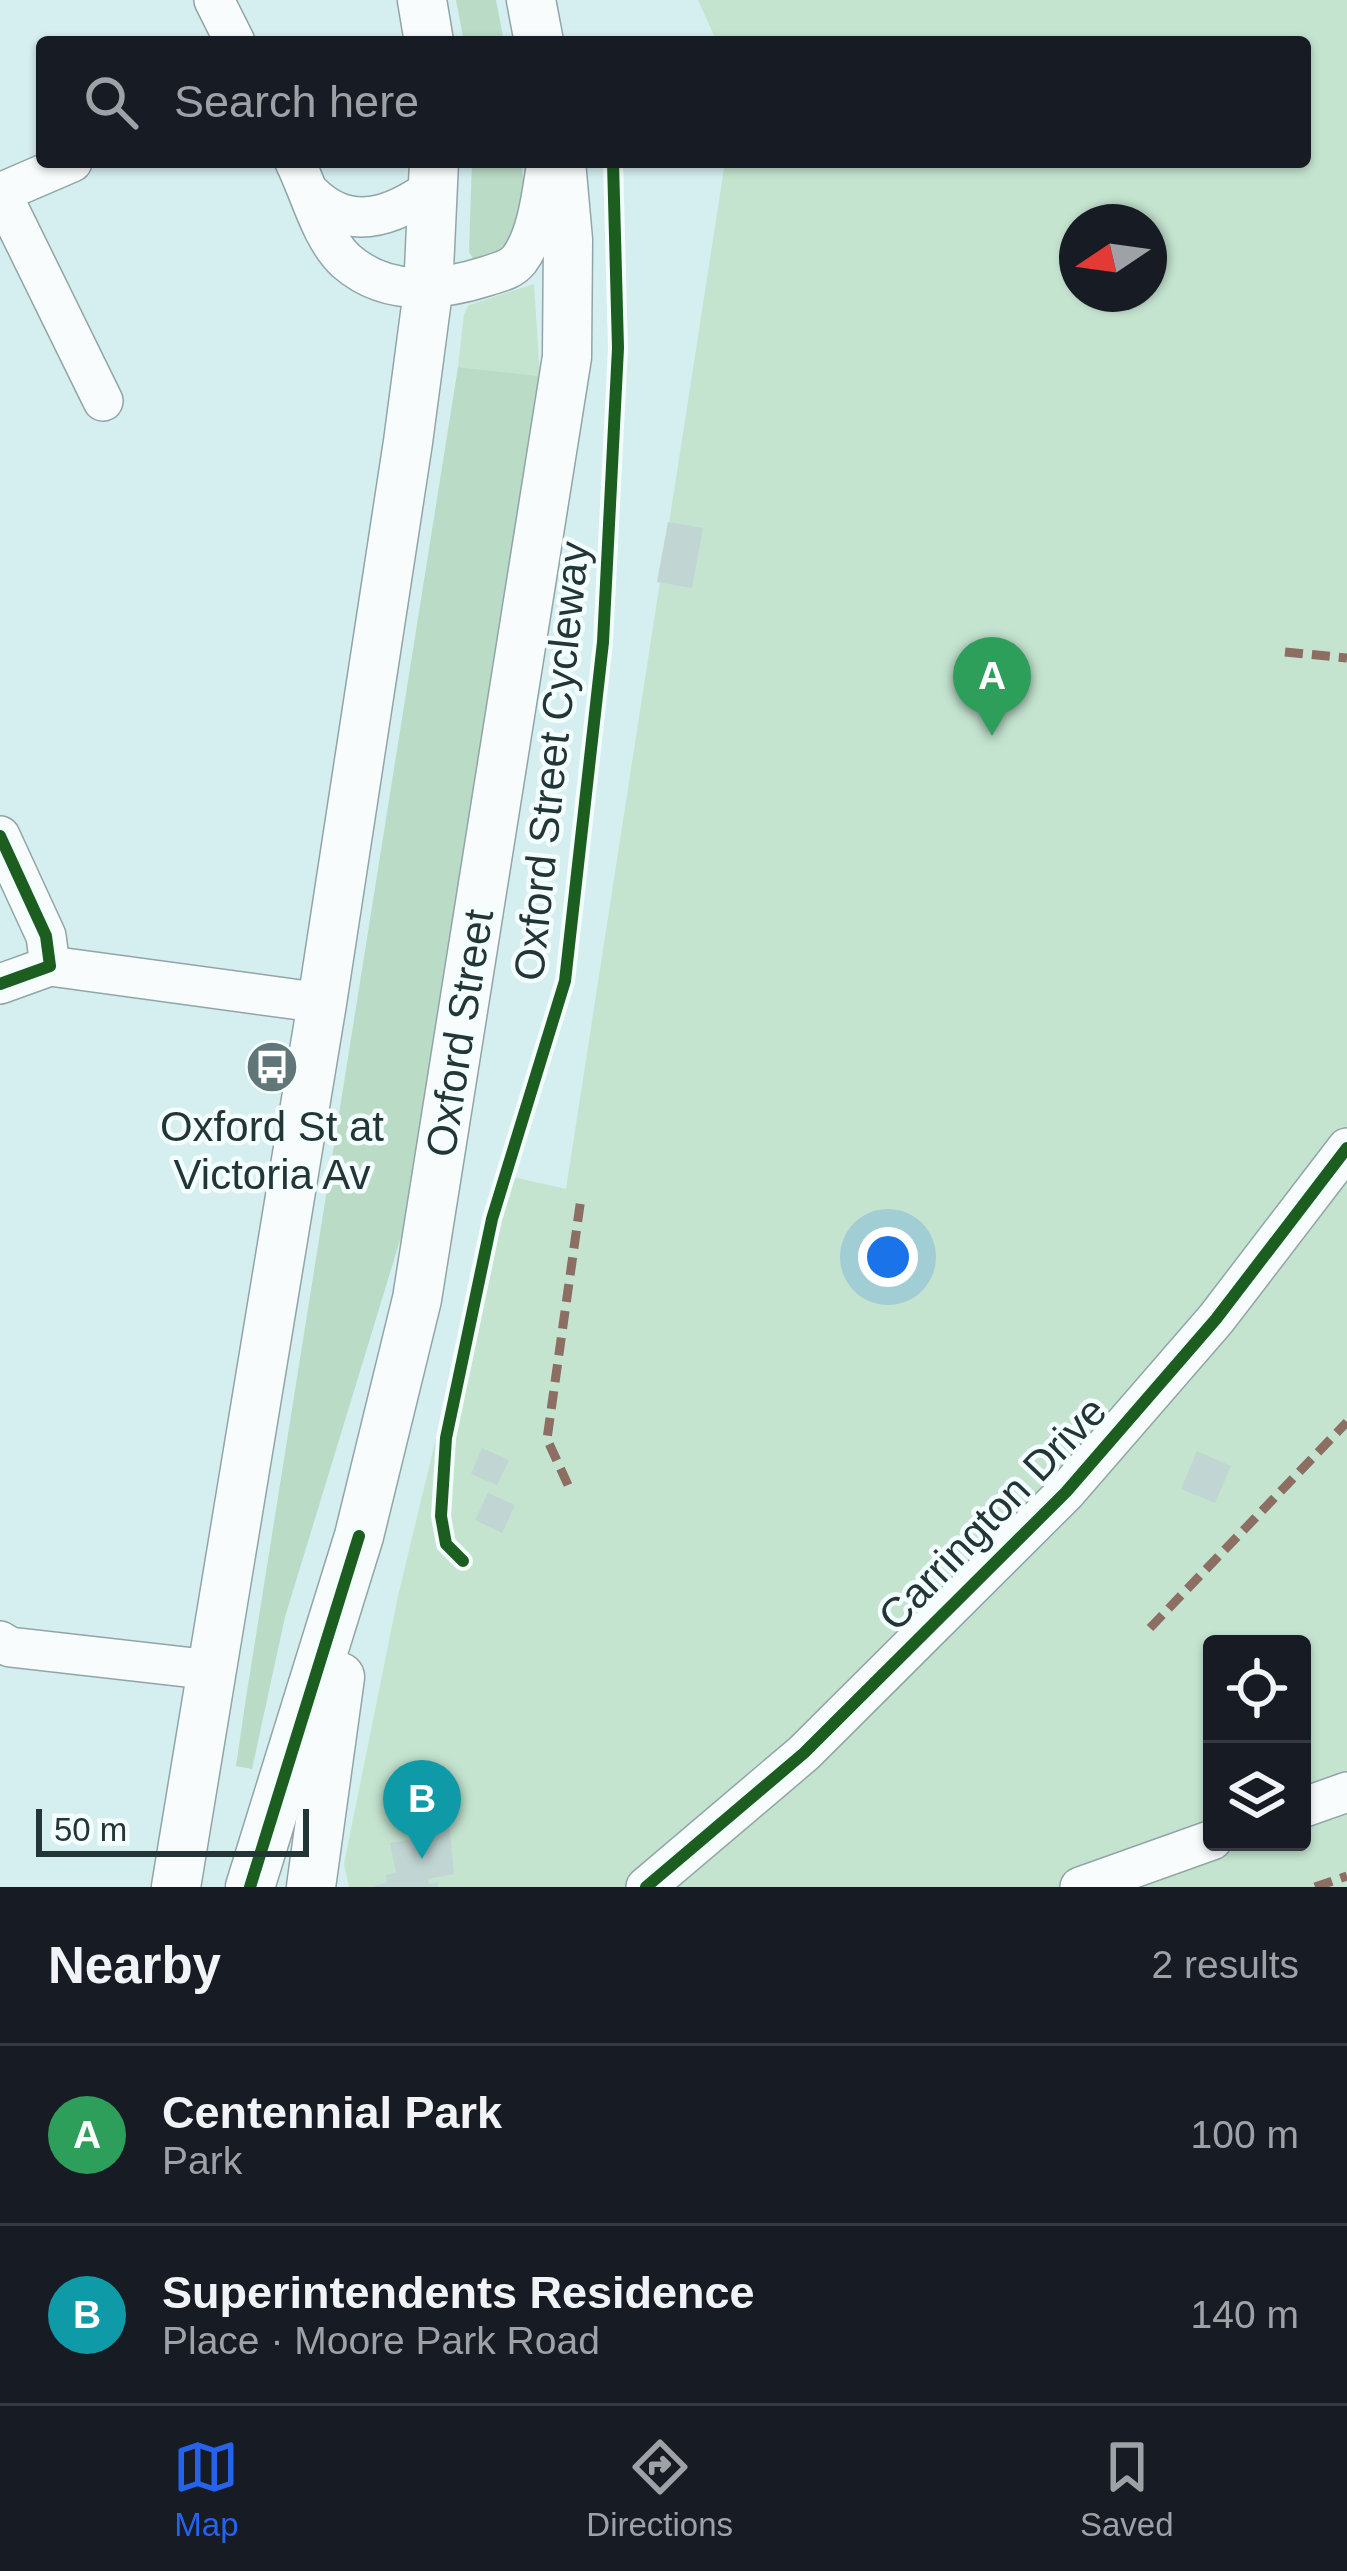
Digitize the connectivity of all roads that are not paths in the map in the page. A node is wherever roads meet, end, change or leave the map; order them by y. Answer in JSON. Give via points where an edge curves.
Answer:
{"nodes":[{"id":1,"x":214,"y":0,"type":"edge"},
{"id":2,"x":422,"y":0,"type":"edge"},
{"id":3,"x":531,"y":0,"type":"edge"},
{"id":4,"x":232,"y":36,"type":"edge"},
{"id":5,"x":428,"y":36,"type":"edge"},
{"id":6,"x":538,"y":36,"type":"edge"},
{"id":7,"x":58,"y":168,"type":"edge"},
{"id":8,"x":546,"y":168,"type":"edge"},
{"id":9,"x":562,"y":168,"type":"edge"},
{"id":10,"x":434,"y":175,"type":"edge"},
{"id":11,"x":303,"y":178,"type":"edge"},
{"id":12,"x":0,"y":193,"type":"edge"},
{"id":13,"x":428,"y":291,"type":"junction"},
{"id":14,"x":103,"y":401,"type":"dead end"},
{"id":15,"x":0,"y":836,"type":"edge"},
{"id":16,"x":50,"y":966,"type":"junction"},
{"id":17,"x":0,"y":984,"type":"edge"},
{"id":18,"x":322,"y":1003,"type":"junction"},
{"id":19,"x":1347,"y":1148,"type":"edge"},
{"id":20,"x":359,"y":1536,"type":"junction"},
{"id":21,"x":0,"y":1641,"type":"edge"},
{"id":22,"x":212,"y":1670,"type":"junction"},
{"id":23,"x":194,"y":1792,"type":"junction"},
{"id":24,"x":1347,"y":1792,"type":"edge"},
{"id":25,"x":1311,"y":1805,"type":"edge"},
{"id":26,"x":1203,"y":1843,"type":"edge"},
{"id":27,"x":176,"y":1887,"type":"edge"},
{"id":28,"x":190,"y":1887,"type":"edge"},
{"id":29,"x":250,"y":1887,"type":"edge"},
{"id":30,"x":310,"y":1887,"type":"edge"},
{"id":31,"x":646,"y":1887,"type":"edge"},
{"id":32,"x":1080,"y":1887,"type":"edge"}],
"edges":[{"from":1,"to":4,"type":"street"},
{"from":2,"to":5,"type":"main road"},
{"from":3,"to":6,"type":"main road"},
{"from":7,"to":12,"type":"street"},
{"from":8,"to":13,"type":"street","via":[[533,229],[513,267]]},
{"from":9,"to":20,"type":"main road","name":"Oxford Street","via":[[567,357],[417,1299]]},
{"from":10,"to":11,"type":"street","via":[[415,201],[358,218],[339,216]]},
{"from":10,"to":13,"type":"main road"},
{"from":11,"to":13,"type":"street","via":[[345,260],[389,284]]},
{"from":12,"to":14,"type":"street"},
{"from":13,"to":18,"type":"main road"},
{"from":15,"to":16,"type":"street","via":[[46,936]]},
{"from":16,"to":17,"type":"street"},
{"from":16,"to":18,"type":"street"},
{"from":18,"to":22,"type":"main road"},
{"from":19,"to":31,"type":"street","name":"Carrington Drive","via":[[1216,1319],[1066,1492],[804,1753]]},
{"from":20,"to":29,"type":"main road","name":"Oxford Street"},
{"from":20,"to":30,"type":"main road"},
{"from":21,"to":22,"type":"street"},
{"from":22,"to":23,"type":"main road"},
{"from":23,"to":27,"type":"main road"},
{"from":23,"to":28,"type":"main road"},
{"from":24,"to":25,"type":"street"},
{"from":26,"to":32,"type":"street"}]}
